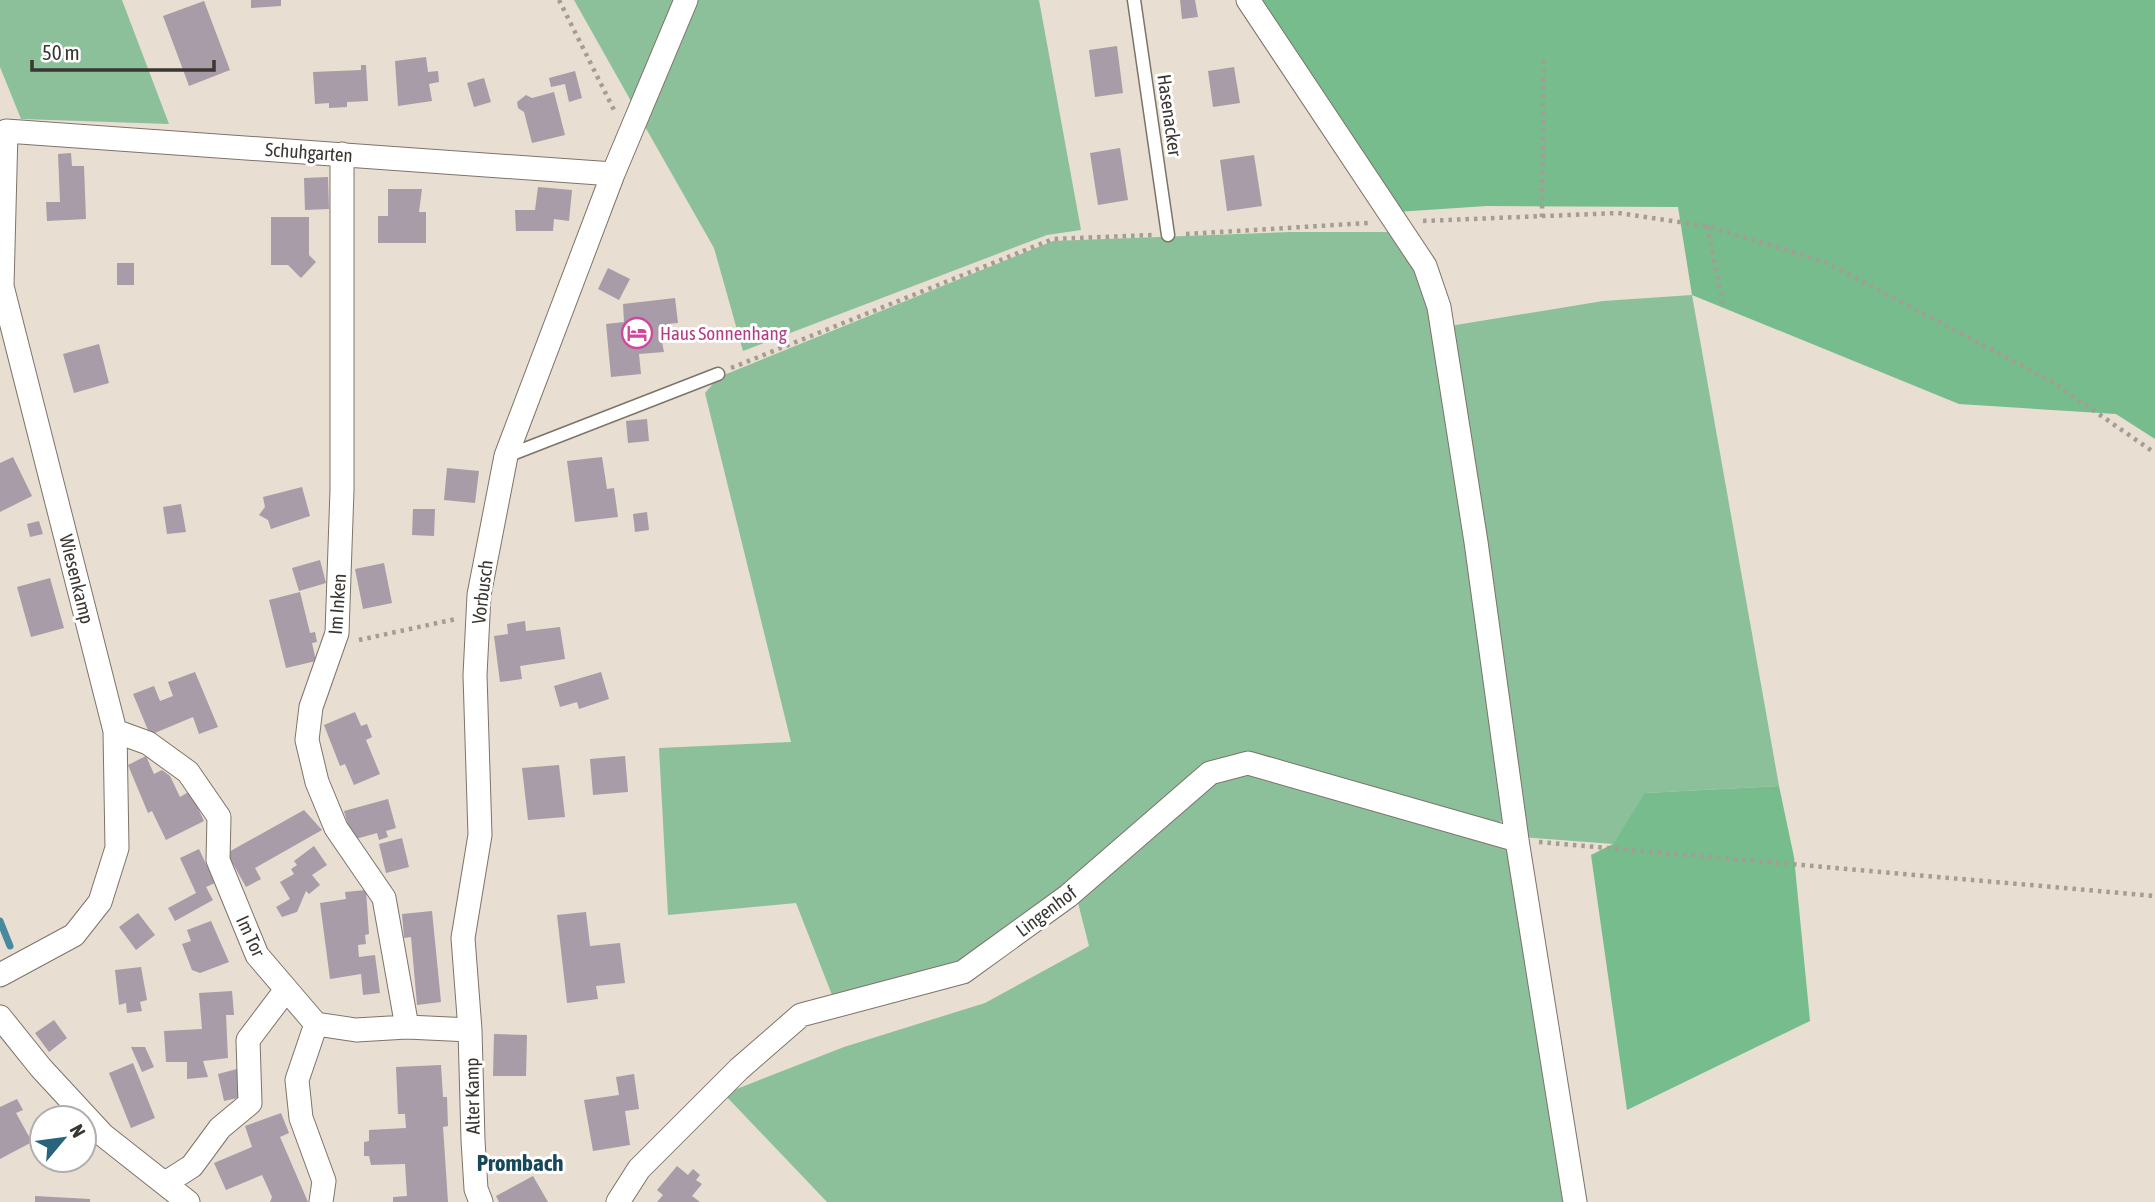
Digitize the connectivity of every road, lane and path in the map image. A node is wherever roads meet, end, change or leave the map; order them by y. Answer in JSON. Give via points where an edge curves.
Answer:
{"nodes":[{"id":1,"x":559,"y":0,"type":"edge"},
{"id":2,"x":685,"y":0,"type":"edge"},
{"id":3,"x":1134,"y":0,"type":"edge"},
{"id":4,"x":1248,"y":0,"type":"edge"},
{"id":5,"x":1544,"y":56,"type":"dead end"},
{"id":6,"x":6,"y":131,"type":"joint"},
{"id":7,"x":629,"y":140,"type":"junction"},
{"id":8,"x":342,"y":154,"type":"junction"},
{"id":9,"x":613,"y":174,"type":"junction"},
{"id":10,"x":1542,"y":217,"type":"junction"},
{"id":11,"x":1396,"y":222,"type":"junction"},
{"id":12,"x":1707,"y":226,"type":"junction"},
{"id":13,"x":1168,"y":235,"type":"junction"},
{"id":14,"x":1724,"y":309,"type":"dead end"},
{"id":15,"x":718,"y":374,"type":"joint"},
{"id":16,"x":2155,"y":453,"type":"edge"},
{"id":17,"x":506,"y":456,"type":"junction"},
{"id":18,"x":478,"y":615,"type":"junction"},
{"id":19,"x":334,"y":645,"type":"junction"},
{"id":20,"x":116,"y":731,"type":"junction"},
{"id":21,"x":1517,"y":840,"type":"junction"},
{"id":22,"x":2155,"y":896,"type":"edge"},
{"id":23,"x":0,"y":975,"type":"edge"},
{"id":24,"x":285,"y":991,"type":"junction"},
{"id":25,"x":0,"y":1017,"type":"edge"},
{"id":26,"x":316,"y":1024,"type":"junction"},
{"id":27,"x":407,"y":1027,"type":"junction"},
{"id":28,"x":470,"y":1030,"type":"junction"},
{"id":29,"x":167,"y":1182,"type":"junction"},
{"id":30,"x":188,"y":1202,"type":"edge"},
{"id":31,"x":321,"y":1202,"type":"edge"},
{"id":32,"x":481,"y":1202,"type":"edge"},
{"id":33,"x":618,"y":1202,"type":"edge"},
{"id":34,"x":1575,"y":1202,"type":"edge"}],
"edges":[{"from":1,"to":7,"type":"path"},
{"from":2,"to":7,"type":"street","name":"Vorbusch"},
{"from":3,"to":13,"type":"lane","name":"Hasenacker"},
{"from":4,"to":11,"type":"street"},
{"from":5,"to":10,"type":"path"},
{"from":6,"to":8,"type":"street","name":"Schuhgarten"},
{"from":6,"to":20,"type":"street","name":"Wiesenkamp","via":[[2,286]]},
{"from":7,"to":9,"type":"street","name":"Vorbusch"},
{"from":8,"to":9,"type":"street","name":"Schuhgarten"},
{"from":8,"to":19,"type":"street","name":"Im Inken","via":[[342,490]]},
{"from":9,"to":17,"type":"street","name":"Vorbusch"},
{"from":10,"to":11,"type":"path"},
{"from":10,"to":12,"type":"path","via":[[1618,213]]},
{"from":11,"to":13,"type":"path"},
{"from":11,"to":21,"type":"street","via":[[1424,266],[1438,307]]},
{"from":12,"to":14,"type":"path"},
{"from":12,"to":16,"type":"path","via":[[1825,262],[2050,381]]},
{"from":13,"to":15,"type":"path","via":[[1053,239]]},
{"from":15,"to":17,"type":"lane"},
{"from":17,"to":18,"type":"street","name":"Vorbusch"},
{"from":18,"to":19,"type":"path"},
{"from":18,"to":28,"type":"street","name":"Vorbusch","via":[[475,675],[480,835],[463,938]]},
{"from":19,"to":27,"type":"street","name":"Im Inken","via":[[311,707],[307,740],[317,782],[336,828],[384,898]]},
{"from":20,"to":23,"type":"street","name":"Wiesenkamp","via":[[117,848],[100,902],[74,934]]},
{"from":20,"to":24,"type":"street","name":"Im Tor","via":[[148,743],[188,772],[219,817],[218,860],[257,955]]},
{"from":21,"to":22,"type":"path"},
{"from":21,"to":33,"type":"street","name":"Lingenhof","via":[[1248,763],[1210,773],[1068,896],[963,972],[801,1016],[739,1069],[639,1169]]},
{"from":21,"to":34,"type":"street"},
{"from":24,"to":26,"type":"street","name":"Im Tor"},
{"from":24,"to":29,"type":"street","via":[[248,1040],[250,1102],[220,1128],[192,1166]]},
{"from":25,"to":29,"type":"street","via":[[103,1135]]},
{"from":26,"to":27,"type":"street","via":[[356,1030]]},
{"from":26,"to":31,"type":"street","via":[[297,1080],[301,1118],[324,1181]]},
{"from":27,"to":28,"type":"street"},
{"from":28,"to":32,"type":"street","name":"Alter Kamp","via":[[476,1188]]},
{"from":29,"to":30,"type":"street"}]}
